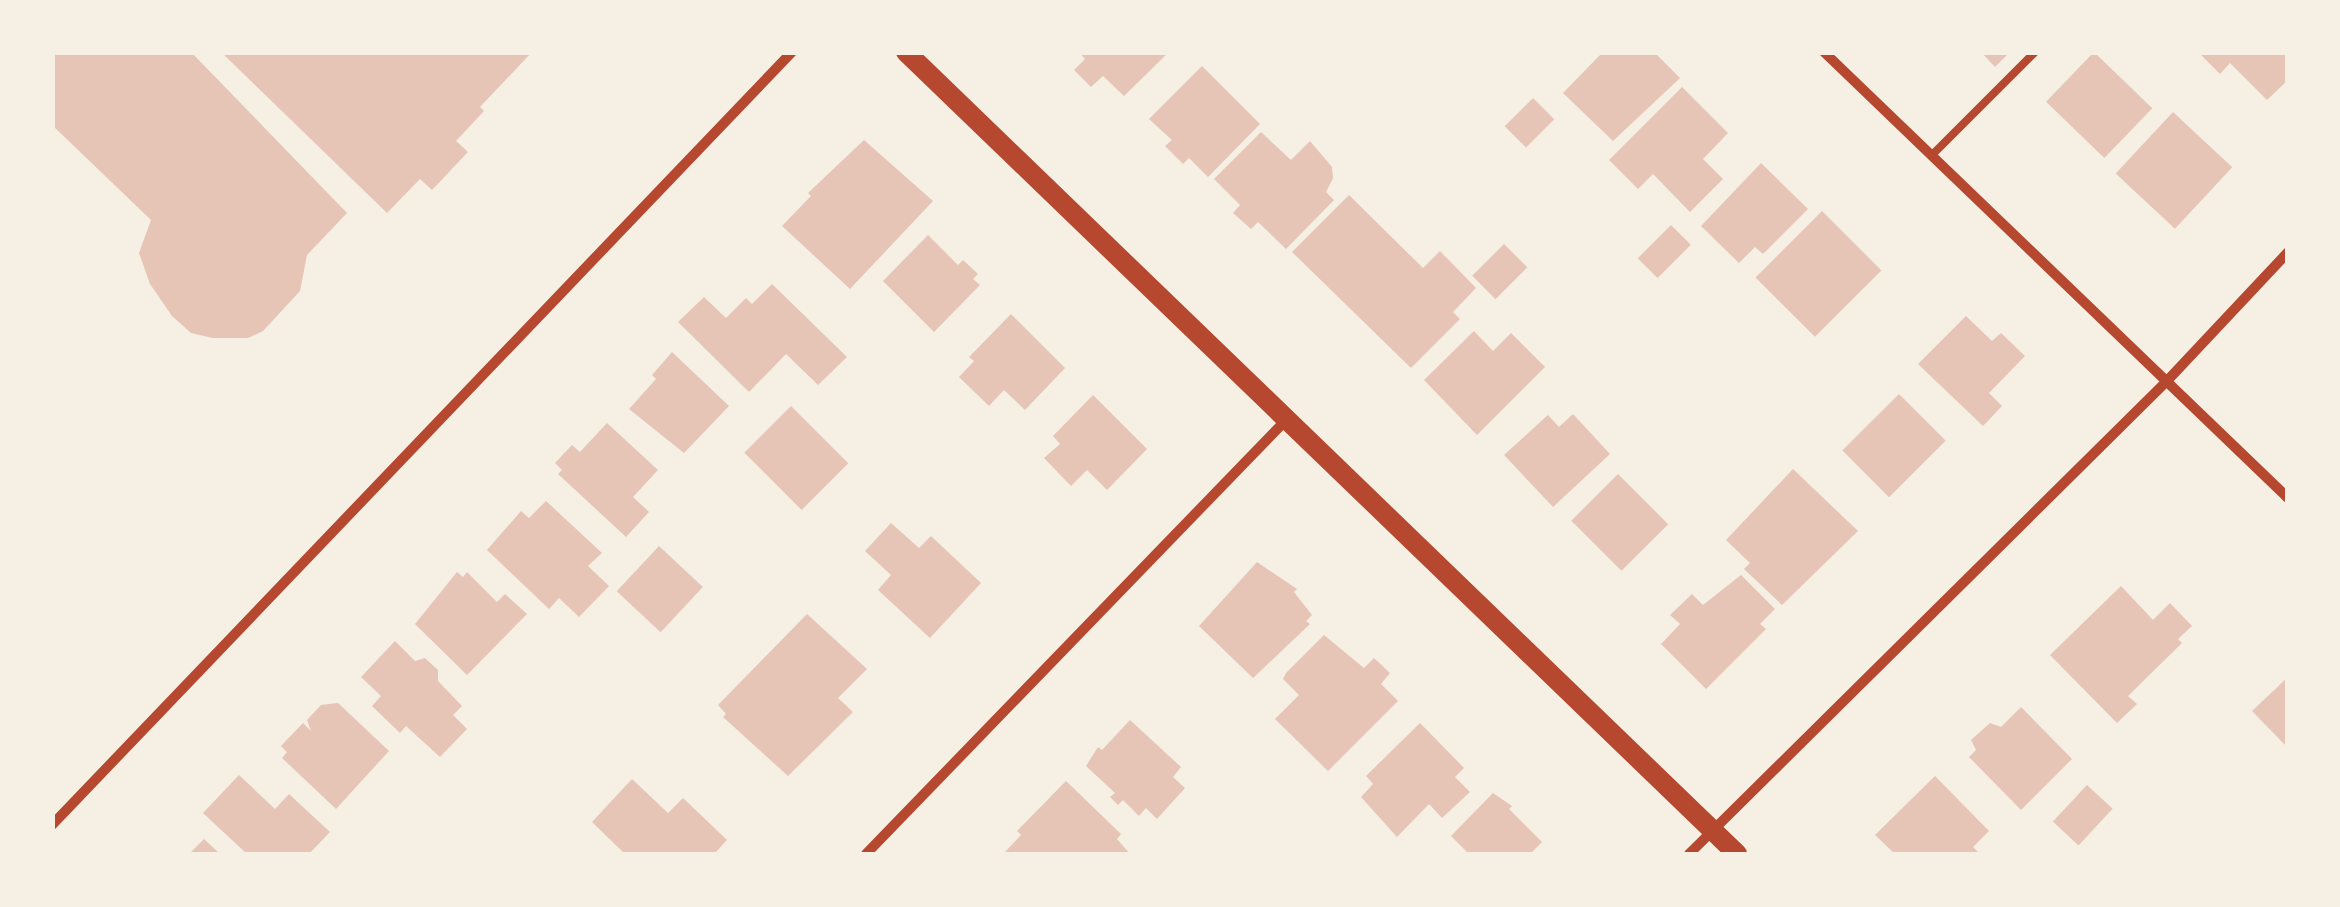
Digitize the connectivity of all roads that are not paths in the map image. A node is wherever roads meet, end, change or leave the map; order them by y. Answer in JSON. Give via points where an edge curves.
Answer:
{"nodes":[{"id":1,"x":792,"y":52,"type":"edge"},
{"id":2,"x":906,"y":52,"type":"edge"},
{"id":3,"x":1824,"y":52,"type":"edge"},
{"id":4,"x":2034,"y":52,"type":"edge"},
{"id":5,"x":1931,"y":156,"type":"junction"},
{"id":6,"x":2288,"y":252,"type":"edge"},
{"id":7,"x":2166,"y":382,"type":"junction"},
{"id":8,"x":1285,"y":420,"type":"junction"},
{"id":9,"x":2288,"y":498,"type":"edge"},
{"id":10,"x":52,"y":825,"type":"edge"},
{"id":11,"x":1712,"y":831,"type":"junction"},
{"id":12,"x":866,"y":854,"type":"edge"},
{"id":13,"x":1688,"y":854,"type":"edge"},
{"id":14,"x":1736,"y":854,"type":"edge"}],
"edges":[{"from":1,"to":10,"type":"street"},
{"from":2,"to":8,"type":"main road"},
{"from":3,"to":5,"type":"street"},
{"from":4,"to":5,"type":"lane"},
{"from":5,"to":7,"type":"street"},
{"from":6,"to":7,"type":"street"},
{"from":7,"to":9,"type":"street"},
{"from":7,"to":11,"type":"street"},
{"from":8,"to":11,"type":"main road"},
{"from":8,"to":12,"type":"street"},
{"from":11,"to":13,"type":"street"},
{"from":11,"to":14,"type":"main road"}]}
